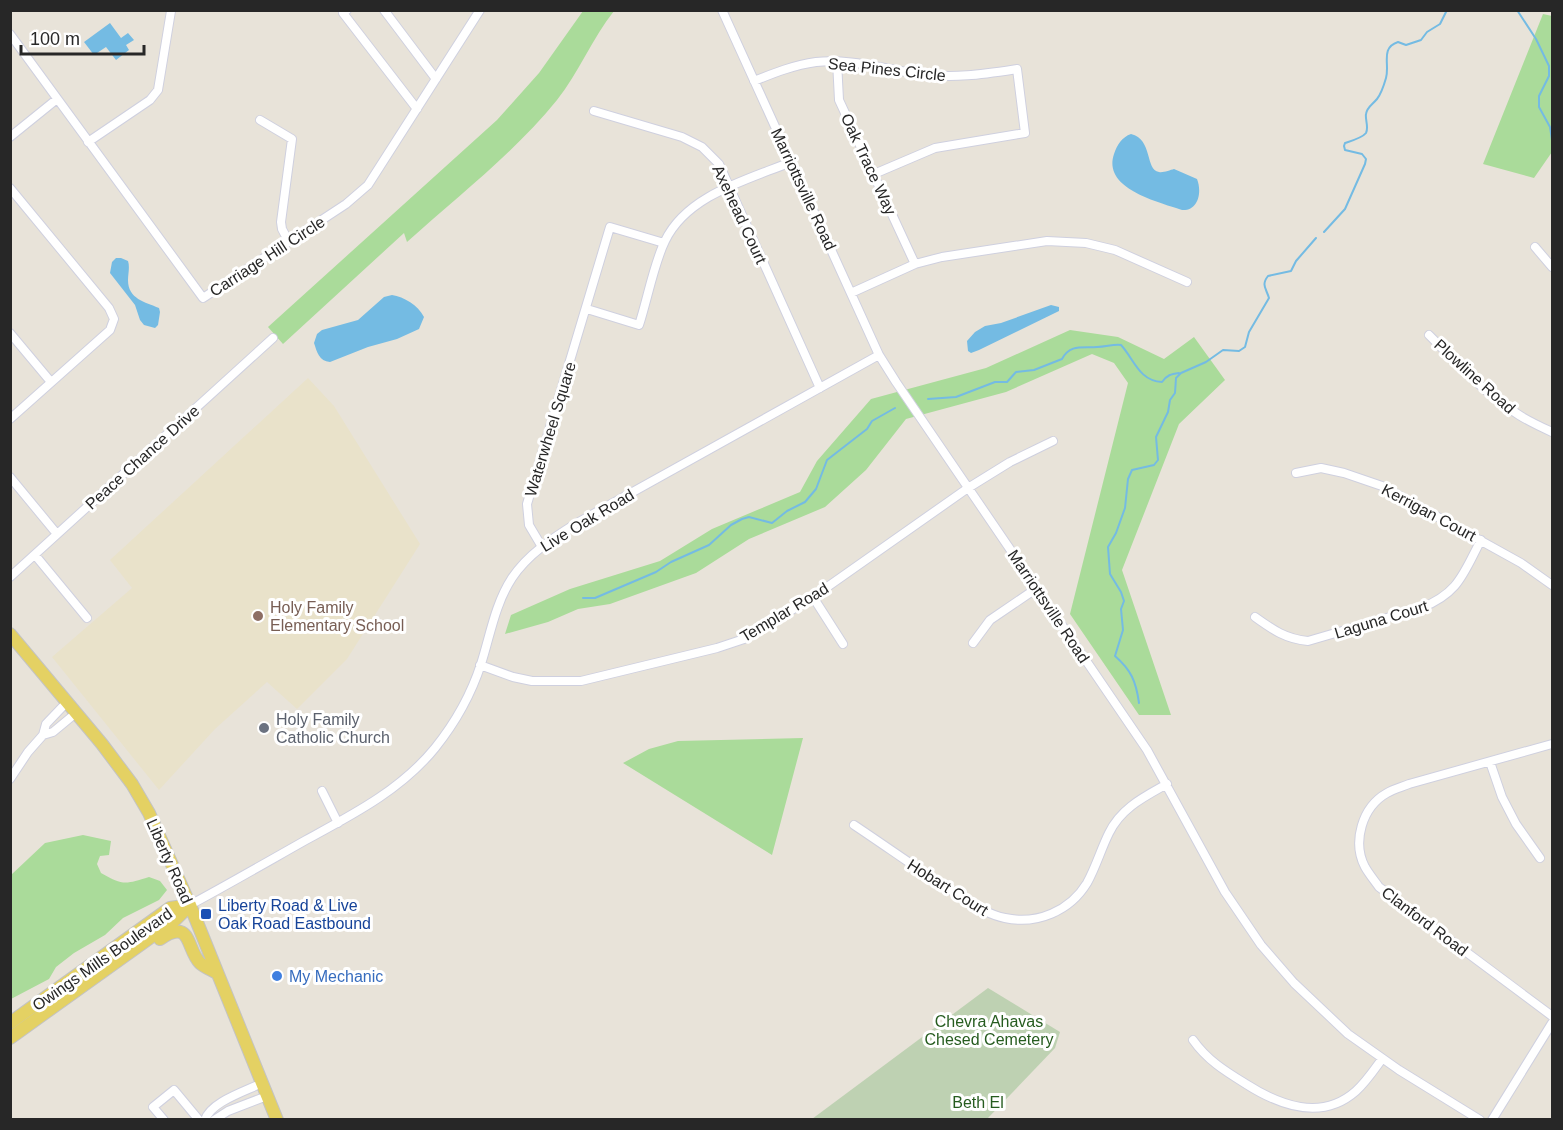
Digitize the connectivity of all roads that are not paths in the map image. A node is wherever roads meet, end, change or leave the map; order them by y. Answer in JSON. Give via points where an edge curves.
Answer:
{"nodes":[{"id":1,"x":347,"y":10,"type":"edge"},
{"id":2,"x":384,"y":10,"type":"edge"},
{"id":3,"x":480,"y":10,"type":"edge"},
{"id":4,"x":722,"y":10,"type":"edge"},
{"id":5,"x":171,"y":11,"type":"edge"},
{"id":6,"x":10,"y":34,"type":"edge"},
{"id":7,"x":837,"y":61,"type":"junction"},
{"id":8,"x":436,"y":79,"type":"junction"},
{"id":9,"x":754,"y":81,"type":"junction"},
{"id":10,"x":57,"y":99,"type":"junction"},
{"id":11,"x":417,"y":109,"type":"junction"},
{"id":12,"x":594,"y":111,"type":"dead end"},
{"id":13,"x":261,"y":120,"type":"dead end"},
{"id":14,"x":10,"y":137,"type":"edge"},
{"id":15,"x":88,"y":142,"type":"junction"},
{"id":16,"x":791,"y":162,"type":"junction"},
{"id":17,"x":874,"y":174,"type":"junction"},
{"id":18,"x":10,"y":188,"type":"edge"},
{"id":19,"x":729,"y":188,"type":"junction"},
{"id":20,"x":289,"y":242,"type":"junction"},
{"id":21,"x":664,"y":243,"type":"junction"},
{"id":22,"x":1535,"y":247,"type":"dead end"},
{"id":23,"x":915,"y":264,"type":"junction"},
{"id":24,"x":1552,"y":267,"type":"edge"},
{"id":25,"x":1188,"y":282,"type":"dead end"},
{"id":26,"x":851,"y":293,"type":"junction"},
{"id":27,"x":587,"y":309,"type":"junction"},
{"id":28,"x":10,"y":333,"type":"edge"},
{"id":29,"x":1429,"y":335,"type":"dead end"},
{"id":30,"x":273,"y":338,"type":"dead end"},
{"id":31,"x":879,"y":355,"type":"junction"},
{"id":32,"x":51,"y":382,"type":"junction"},
{"id":33,"x":820,"y":388,"type":"junction"},
{"id":34,"x":10,"y":419,"type":"edge"},
{"id":35,"x":1552,"y":432,"type":"edge"},
{"id":36,"x":1053,"y":441,"type":"dead end"},
{"id":37,"x":1296,"y":473,"type":"dead end"},
{"id":38,"x":10,"y":477,"type":"edge"},
{"id":39,"x":968,"y":488,"type":"junction"},
{"id":40,"x":57,"y":534,"type":"junction"},
{"id":41,"x":1481,"y":540,"type":"junction"},
{"id":42,"x":542,"y":547,"type":"junction"},
{"id":43,"x":35,"y":555,"type":"junction"},
{"id":44,"x":10,"y":577,"type":"edge"},
{"id":45,"x":1552,"y":585,"type":"edge"},
{"id":46,"x":1036,"y":588,"type":"junction"},
{"id":47,"x":813,"y":597,"type":"junction"},
{"id":48,"x":1255,"y":617,"type":"dead end"},
{"id":49,"x":87,"y":618,"type":"dead end"},
{"id":50,"x":10,"y":634,"type":"edge"},
{"id":51,"x":973,"y":643,"type":"dead end"},
{"id":52,"x":843,"y":644,"type":"dead end"},
{"id":53,"x":480,"y":665,"type":"junction"},
{"id":54,"x":67,"y":702,"type":"junction"},
{"id":55,"x":76,"y":713,"type":"junction"},
{"id":56,"x":43,"y":735,"type":"junction"},
{"id":57,"x":1552,"y":744,"type":"edge"},
{"id":58,"x":1490,"y":762,"type":"junction"},
{"id":59,"x":10,"y":779,"type":"edge"},
{"id":60,"x":1167,"y":784,"type":"junction"},
{"id":61,"x":322,"y":791,"type":"dead end"},
{"id":62,"x":338,"y":823,"type":"junction"},
{"id":63,"x":854,"y":825,"type":"dead end"},
{"id":64,"x":1540,"y":858,"type":"dead end"},
{"id":65,"x":190,"y":905,"type":"junction"},
{"id":66,"x":144,"y":943,"type":"junction"},
{"id":67,"x":217,"y":973,"type":"junction"},
{"id":68,"x":1552,"y":1016,"type":"edge"},
{"id":69,"x":10,"y":1023,"type":"edge"},
{"id":70,"x":1552,"y":1023,"type":"edge"},
{"id":71,"x":10,"y":1038,"type":"edge"},
{"id":72,"x":1193,"y":1040,"type":"dead end"},
{"id":73,"x":1382,"y":1059,"type":"junction"},
{"id":74,"x":262,"y":1083,"type":"junction"},
{"id":75,"x":267,"y":1096,"type":"junction"},
{"id":76,"x":164,"y":1119,"type":"edge"},
{"id":77,"x":199,"y":1119,"type":"edge"},
{"id":78,"x":205,"y":1119,"type":"edge"},
{"id":79,"x":214,"y":1119,"type":"edge"},
{"id":80,"x":277,"y":1119,"type":"edge"},
{"id":81,"x":1480,"y":1119,"type":"edge"},
{"id":82,"x":1492,"y":1119,"type":"edge"}],
"edges":[{"from":1,"to":11,"type":"street","via":[[343,14]]},
{"from":2,"to":8,"type":"street"},
{"from":3,"to":8,"type":"street","name":"Carriage Hill Circle"},
{"from":4,"to":9,"type":"street","name":"Marriottsville Road"},
{"from":5,"to":15,"type":"street","via":[[158,90],[150,100]]},
{"from":6,"to":10,"type":"street","name":"Carriage Hill Circle"},
{"from":7,"to":9,"type":"street","name":"Sea Pines Circle","via":[[792,67]]},
{"from":7,"to":17,"type":"street","name":"Oak Trace Way","via":[[839,100]]},
{"from":7,"to":17,"type":"street","name":"Sea Pines Circle","via":[[944,76],[1017,69],[1025,133],[935,148]]},
{"from":8,"to":11,"type":"street","name":"Carriage Hill Circle"},
{"from":9,"to":16,"type":"street","name":"Marriottsville Road"},
{"from":10,"to":14,"type":"street"},
{"from":10,"to":15,"type":"street","name":"Carriage Hill Circle"},
{"from":11,"to":20,"type":"street","name":"Carriage Hill Circle","via":[[368,185]]},
{"from":12,"to":19,"type":"street","name":"Axehead Court","via":[[682,137],[702,147],[718,164]]},
{"from":13,"to":20,"type":"street","via":[[292,139],[281,222]]},
{"from":15,"to":20,"type":"street","name":"Carriage Hill Circle","via":[[204,298]]},
{"from":16,"to":19,"type":"street"},
{"from":16,"to":26,"type":"street","name":"Marriottsville Road"},
{"from":17,"to":23,"type":"street","name":"Oak Trace Way"},
{"from":18,"to":32,"type":"street","via":[[113,314],[110,330]]},
{"from":19,"to":21,"type":"street","via":[[680,217]]},
{"from":19,"to":33,"type":"street","name":"Axehead Court"},
{"from":21,"to":27,"type":"street","via":[[639,325]]},
{"from":21,"to":27,"type":"street","name":"Waterwheel Square","via":[[610,227]]},
{"from":22,"to":24,"type":"street"},
{"from":23,"to":25,"type":"street","via":[[1047,241],[1086,243],[1115,250]]},
{"from":23,"to":26,"type":"street"},
{"from":26,"to":31,"type":"street","name":"Marriottsville Road"},
{"from":27,"to":42,"type":"street","name":"Waterwheel Square","via":[[527,504],[529,525]]},
{"from":28,"to":32,"type":"street"},
{"from":29,"to":35,"type":"street","name":"Plowline Road","via":[[1497,399]]},
{"from":30,"to":40,"type":"street","name":"Peace Chance Drive"},
{"from":31,"to":33,"type":"street","name":"Live Oak Road"},
{"from":31,"to":39,"type":"street","name":"Marriottsville Road"},
{"from":32,"to":34,"type":"street"},
{"from":33,"to":42,"type":"street","name":"Live Oak Road","via":[[577,523]]},
{"from":36,"to":39,"type":"street","name":"Templar Road"},
{"from":37,"to":41,"type":"street","name":"Kerrigan Court","via":[[1321,468],[1382,486]]},
{"from":38,"to":40,"type":"street"},
{"from":39,"to":46,"type":"street","name":"Marriottsville Road"},
{"from":39,"to":47,"type":"street","name":"Templar Road"},
{"from":40,"to":43,"type":"street","name":"Peace Chance Drive"},
{"from":41,"to":45,"type":"street","name":"Kerrigan Court"},
{"from":41,"to":48,"type":"street","name":"Laguna Court","via":[[1458,583],[1437,601],[1421,608],[1308,641],[1277,633]]},
{"from":42,"to":53,"type":"street","name":"Live Oak Road","via":[[519,568],[507,588]]},
{"from":43,"to":44,"type":"street","name":"Peace Chance Drive"},
{"from":43,"to":49,"type":"street"},
{"from":46,"to":51,"type":"street","via":[[990,620]]},
{"from":46,"to":60,"type":"street","name":"Marriottsville Road"},
{"from":47,"to":52,"type":"street"},
{"from":47,"to":53,"type":"street","name":"Templar Road","via":[[744,639],[581,681],[532,681]]},
{"from":50,"to":54,"type":"main road","name":"Liberty Road"},
{"from":53,"to":62,"type":"street","name":"Live Oak Road","via":[[464,705],[424,760],[390,790]]},
{"from":54,"to":55,"type":"main road","name":"Liberty Road"},
{"from":54,"to":56,"type":"street","via":[[46,724]]},
{"from":55,"to":56,"type":"street","via":[[53,732]]},
{"from":55,"to":65,"type":"main road","name":"Liberty Road","via":[[139,796],[162,838]]},
{"from":56,"to":59,"type":"street"},
{"from":57,"to":58,"type":"street","name":"Clanford Road"},
{"from":58,"to":64,"type":"street","via":[[1516,824]]},
{"from":58,"to":68,"type":"street","name":"Clanford Road","via":[[1386,793],[1365,817],[1360,851],[1365,867],[1379,886]]},
{"from":60,"to":63,"type":"street","name":"Hobart Court","via":[[1138,800],[1116,821],[1088,881],[1072,901],[1055,913],[1035,918],[1005,918],[980,908]]},
{"from":60,"to":73,"type":"street","name":"Marriottsville Road","via":[[1225,892],[1261,945],[1314,1003]]},
{"from":61,"to":62,"type":"street"},
{"from":62,"to":65,"type":"street","name":"Live Oak Road"},
{"from":65,"to":66,"type":"main road","name":"Owings Mills Boulevard"},
{"from":65,"to":67,"type":"main road","name":"Liberty Road"},
{"from":65,"to":69,"type":"main road","name":"Owings Mills Boulevard","via":[[170,908]]},
{"from":66,"to":67,"type":"main road","via":[[152,945],[170,932],[180,933],[189,939],[200,962]]},
{"from":66,"to":71,"type":"main road","name":"Owings Mills Boulevard"},
{"from":67,"to":74,"type":"main road","name":"Liberty Road"},
{"from":70,"to":82,"type":"street"},
{"from":72,"to":73,"type":"street","via":[[1216,1065],[1265,1096],[1296,1107],[1318,1107],[1354,1093]]},
{"from":73,"to":81,"type":"street","name":"Marriottsville Road"},
{"from":74,"to":75,"type":"main road","name":"Liberty Road"},
{"from":74,"to":78,"type":"street","via":[[220,1103]]},
{"from":75,"to":79,"type":"street"},
{"from":75,"to":80,"type":"main road","name":"Liberty Road"},
{"from":76,"to":77,"type":"street","via":[[153,1107],[174,1090]]}]}
